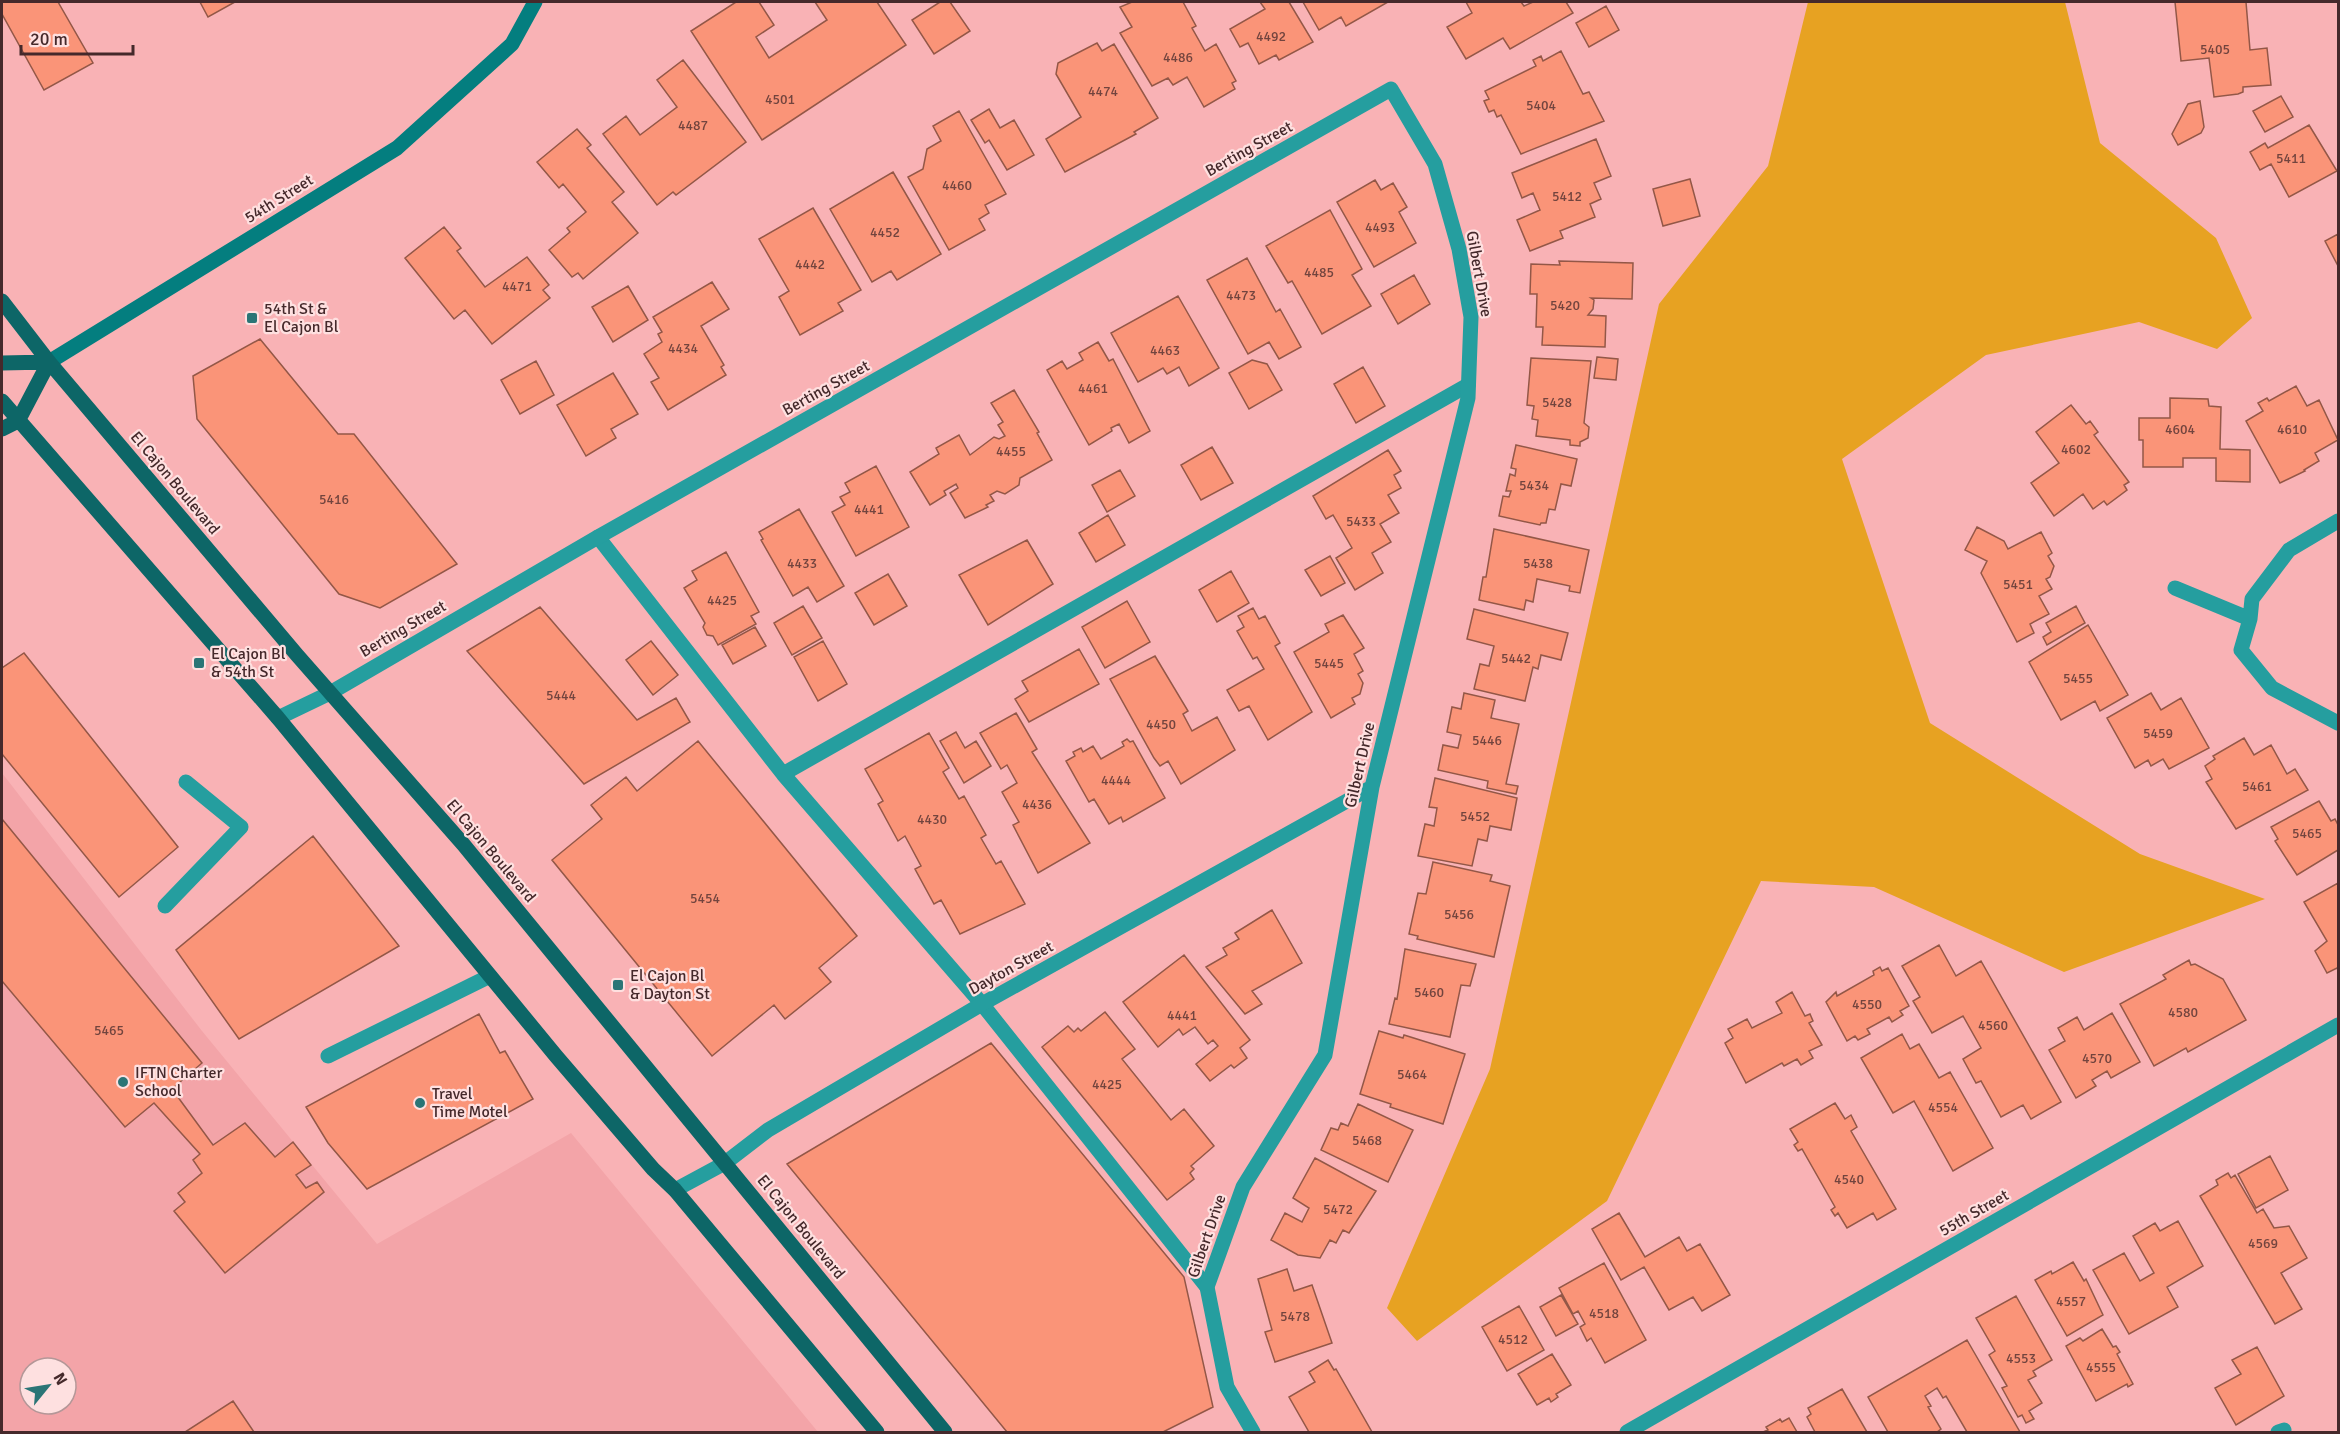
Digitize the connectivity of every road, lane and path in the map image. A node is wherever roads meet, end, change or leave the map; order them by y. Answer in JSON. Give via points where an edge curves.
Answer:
{"nodes":[{"id":1,"x":535,"y":2,"type":"edge"},
{"id":2,"x":1391,"y":89,"type":"joint"},
{"id":3,"x":2,"y":301,"type":"edge"},
{"id":4,"x":49,"y":362,"type":"junction"},
{"id":5,"x":2,"y":363,"type":"edge"},
{"id":6,"x":1468,"y":385,"type":"junction"},
{"id":7,"x":2,"y":402,"type":"edge"},
{"id":8,"x":18,"y":421,"type":"junction"},
{"id":9,"x":2,"y":429,"type":"edge"},
{"id":10,"x":2338,"y":521,"type":"edge"},
{"id":11,"x":598,"y":537,"type":"junction"},
{"id":12,"x":2175,"y":588,"type":"dead end"},
{"id":13,"x":2250,"y":619,"type":"junction"},
{"id":14,"x":330,"y":693,"type":"junction"},
{"id":15,"x":278,"y":718,"type":"junction"},
{"id":16,"x":2338,"y":723,"type":"edge"},
{"id":17,"x":783,"y":774,"type":"junction"},
{"id":18,"x":186,"y":782,"type":"dead end"},
{"id":19,"x":1372,"y":787,"type":"junction"},
{"id":20,"x":165,"y":906,"type":"dead end"},
{"id":21,"x":490,"y":976,"type":"junction"},
{"id":22,"x":982,"y":1004,"type":"junction"},
{"id":23,"x":2338,"y":1025,"type":"edge"},
{"id":24,"x":328,"y":1056,"type":"dead end"},
{"id":25,"x":725,"y":1163,"type":"junction"},
{"id":26,"x":675,"y":1190,"type":"junction"},
{"id":27,"x":1207,"y":1287,"type":"junction"},
{"id":28,"x":878,"y":1432,"type":"edge"},
{"id":29,"x":945,"y":1432,"type":"edge"},
{"id":30,"x":1253,"y":1432,"type":"edge"},
{"id":31,"x":1627,"y":1432,"type":"edge"}],
"edges":[{"from":1,"to":4,"type":"main road","name":"54th Street","via":[[512,44],[397,148]]},
{"from":2,"to":6,"type":"street","name":"Gilbert Drive","via":[[1435,164],[1459,249],[1471,317]]},
{"from":2,"to":11,"type":"street","name":"Berting Street"},
{"from":3,"to":4,"type":"main road","name":"El Cajon Boulevard"},
{"from":4,"to":5,"type":"main road"},
{"from":4,"to":8,"type":"main road"},
{"from":4,"to":14,"type":"main road","name":"El Cajon Boulevard"},
{"from":6,"to":17,"type":"street"},
{"from":6,"to":19,"type":"street","name":"Gilbert Drive"},
{"from":7,"to":8,"type":"main road"},
{"from":8,"to":9,"type":"main road"},
{"from":8,"to":15,"type":"main road"},
{"from":10,"to":13,"type":"street","via":[[2289,550],[2253,599]]},
{"from":11,"to":14,"type":"street","name":"Berting Street"},
{"from":11,"to":17,"type":"street"},
{"from":12,"to":13,"type":"street"},
{"from":13,"to":16,"type":"street","via":[[2241,650],[2272,688]]},
{"from":14,"to":15,"type":"street","name":"Berting Street"},
{"from":14,"to":25,"type":"main road","name":"El Cajon Boulevard","via":[[463,844]]},
{"from":15,"to":21,"type":"main road"},
{"from":17,"to":22,"type":"street"},
{"from":18,"to":20,"type":"street","via":[[241,827]]},
{"from":19,"to":22,"type":"street","name":"Dayton Street"},
{"from":19,"to":27,"type":"street","name":"Gilbert Drive","via":[[1325,1055],[1243,1187]]},
{"from":21,"to":24,"type":"street"},
{"from":21,"to":26,"type":"main road","via":[[612,1123]]},
{"from":22,"to":25,"type":"street","name":"Dayton Street","via":[[768,1130]]},
{"from":22,"to":27,"type":"street"},
{"from":23,"to":31,"type":"street","name":"55th Street"},
{"from":25,"to":26,"type":"street","name":"Dayton Street"},
{"from":25,"to":29,"type":"main road","name":"El Cajon Boulevard"},
{"from":26,"to":28,"type":"main road"},
{"from":27,"to":30,"type":"street","name":"Gilbert Drive","via":[[1227,1387]]}]}
